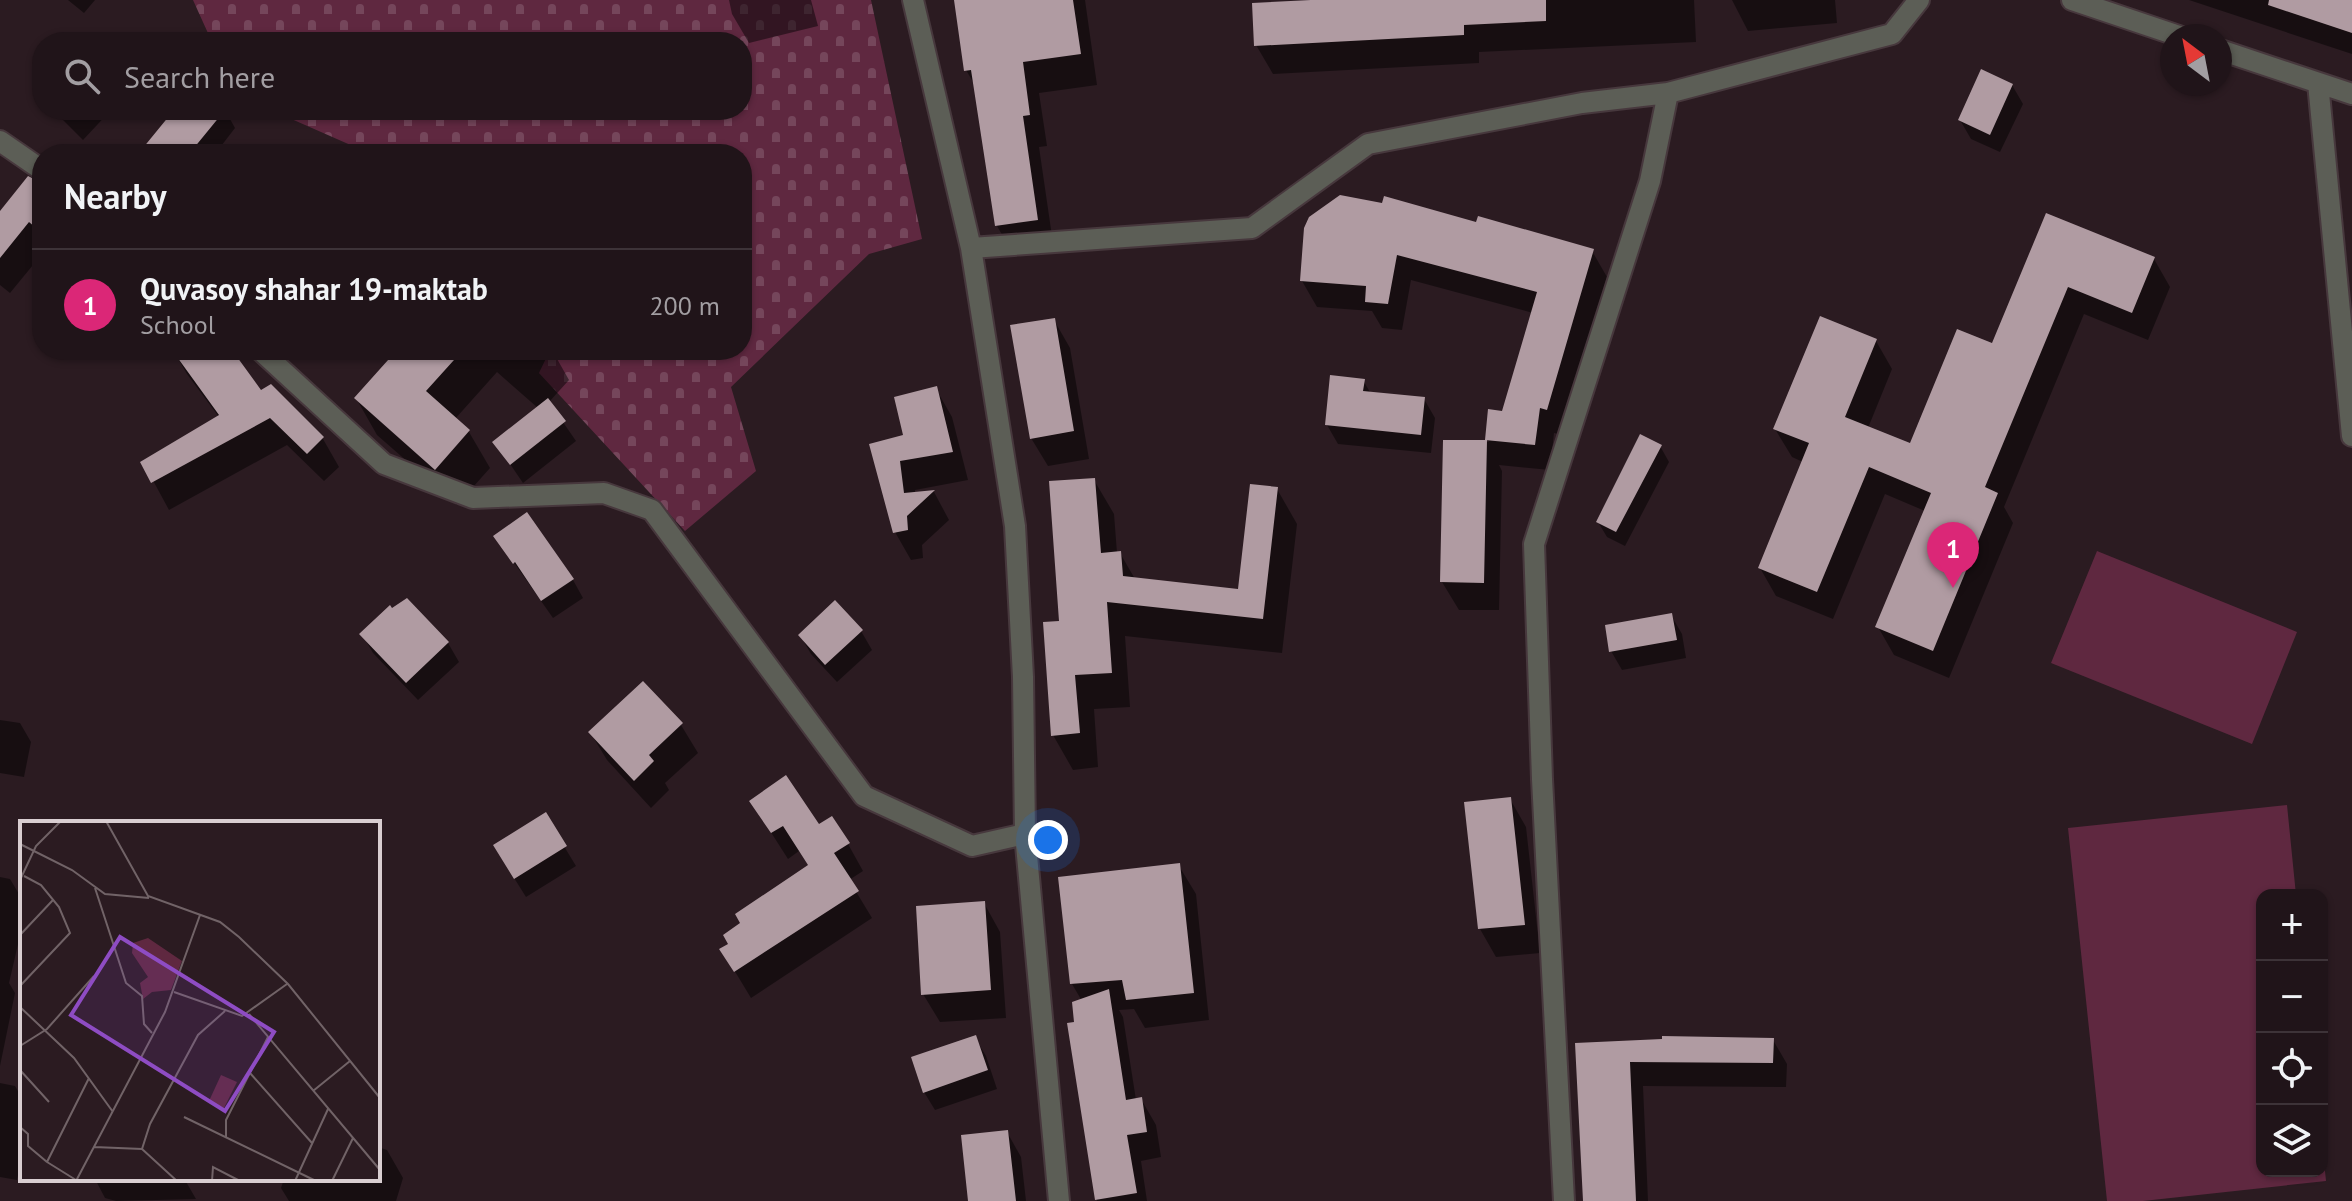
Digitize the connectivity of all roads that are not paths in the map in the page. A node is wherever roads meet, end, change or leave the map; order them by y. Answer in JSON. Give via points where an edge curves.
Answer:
{"nodes":[{"id":1,"x":913,"y":0,"type":"edge"},
{"id":2,"x":1919,"y":0,"type":"edge"},
{"id":3,"x":2072,"y":0,"type":"edge"},
{"id":4,"x":2160,"y":30,"type":"edge"},
{"id":5,"x":2232,"y":54,"type":"edge"},
{"id":6,"x":2318,"y":83,"type":"junction"},
{"id":7,"x":1668,"y":93,"type":"junction"},
{"id":8,"x":2352,"y":94,"type":"edge"},
{"id":9,"x":0,"y":141,"type":"edge"},
{"id":10,"x":32,"y":163,"type":"edge"},
{"id":11,"x":971,"y":248,"type":"junction"},
{"id":12,"x":271,"y":360,"type":"edge"},
{"id":13,"x":2352,"y":436,"type":"edge"},
{"id":14,"x":1025,"y":834,"type":"junction"},
{"id":15,"x":1059,"y":1201,"type":"edge"},
{"id":16,"x":1564,"y":1201,"type":"edge"}],
"edges":[{"from":1,"to":11,"type":"street"},
{"from":2,"to":7,"type":"street","via":[[1892,34]]},
{"from":3,"to":4,"type":"street"},
{"from":5,"to":6,"type":"street"},
{"from":6,"to":8,"type":"street"},
{"from":6,"to":13,"type":"street"},
{"from":7,"to":11,"type":"street","via":[[1582,103],[1368,144],[1252,228]]},
{"from":7,"to":16,"type":"street","via":[[1650,181],[1534,544]]},
{"from":9,"to":10,"type":"street"},
{"from":11,"to":14,"type":"street","via":[[1015,526]]},
{"from":12,"to":14,"type":"street","via":[[384,464],[473,498],[604,493],[652,510],[864,796],[972,846]]},
{"from":14,"to":15,"type":"street"}]}
